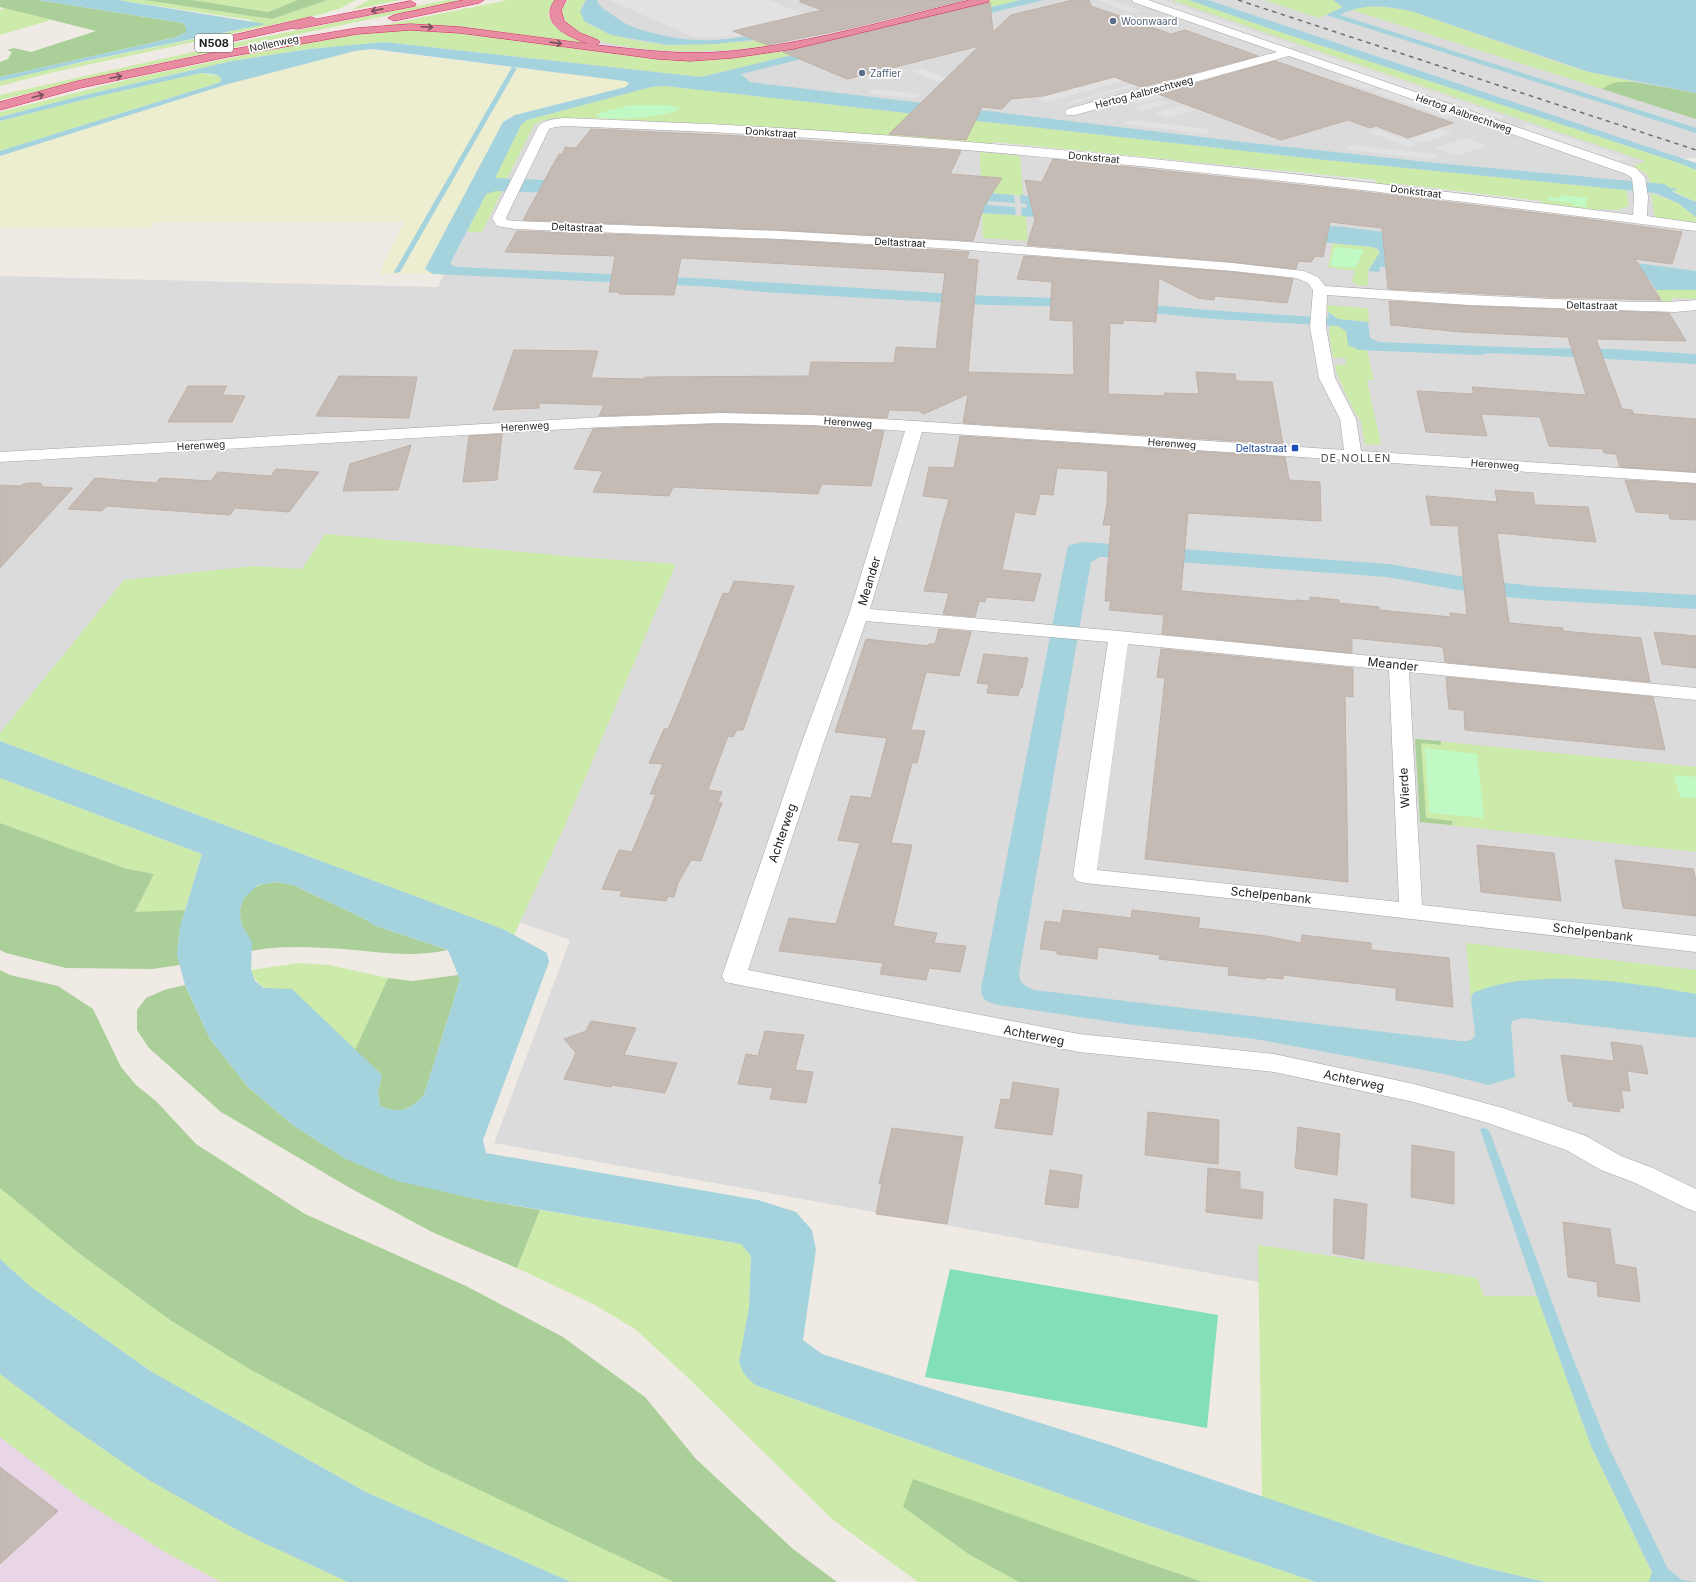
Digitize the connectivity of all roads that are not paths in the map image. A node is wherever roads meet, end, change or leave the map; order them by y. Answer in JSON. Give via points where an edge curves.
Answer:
{"nodes":[{"id":1,"x":429,"y":0,"type":"edge"},
{"id":2,"x":479,"y":0,"type":"edge"},
{"id":3,"x":561,"y":0,"type":"edge"},
{"id":4,"x":970,"y":0,"type":"edge"},
{"id":5,"x":984,"y":0,"type":"edge"},
{"id":6,"x":1137,"y":0,"type":"edge"},
{"id":7,"x":356,"y":3,"type":"dead end"},
{"id":8,"x":1288,"y":53,"type":"junction"},
{"id":9,"x":222,"y":54,"type":"junction"},
{"id":10,"x":0,"y":106,"type":"edge"},
{"id":11,"x":1070,"y":112,"type":"dead end"},
{"id":12,"x":509,"y":197,"type":"joint"},
{"id":13,"x":1640,"y":219,"type":"junction"},
{"id":14,"x":1696,"y":226,"type":"edge"},
{"id":15,"x":1320,"y":290,"type":"junction"},
{"id":16,"x":1696,"y":305,"type":"edge"},
{"id":17,"x":915,"y":426,"type":"junction"},
{"id":18,"x":1353,"y":455,"type":"junction"},
{"id":19,"x":0,"y":457,"type":"edge"},
{"id":20,"x":1696,"y":478,"type":"edge"},
{"id":21,"x":859,"y":614,"type":"junction"},
{"id":22,"x":1119,"y":637,"type":"junction"},
{"id":23,"x":1399,"y":665,"type":"junction"},
{"id":24,"x":1696,"y":694,"type":"edge"},
{"id":25,"x":1411,"y":911,"type":"junction"},
{"id":26,"x":1696,"y":944,"type":"edge"},
{"id":27,"x":1696,"y":1202,"type":"edge"}],
"edges":[{"from":1,"to":7,"type":"highway","name":"Nollenweg","number":"N508","one_way":true,"via":[[221,41],[320,18]]},
{"from":2,"to":9,"type":"highway","name":"Nollenweg","number":"N508"},
{"from":3,"to":4,"type":"highway","via":[[555,11],[556,18],[566,29],[580,37],[600,44],[636,50],[697,54],[784,45]]},
{"from":9,"to":5,"type":"highway","one_way":true,"via":[[357,31],[410,27],[460,30],[658,56],[732,55],[793,46]]},
{"from":6,"to":8,"type":"street","name":"Hertog Aalbrechtweg"},
{"from":8,"to":11,"type":"street","name":"Hertog Aalbrechtweg"},
{"from":8,"to":13,"type":"street","name":"Hertog Aalbrechtweg","via":[[1635,172],[1641,197]]},
{"from":10,"to":9,"type":"highway","name":"Nollenweg","number":"N508","one_way":true,"via":[[78,85]]},
{"from":12,"to":13,"type":"street","name":"Donkstraat","via":[[544,127],[565,122],[763,131],[1137,161],[1384,187]]},
{"from":12,"to":15,"type":"street","name":"Deltastraat","via":[[499,218],[502,223],[507,224],[780,235],[1025,250],[1289,272],[1307,277],[1317,284]]},
{"from":13,"to":14,"type":"street","name":"Donkstraat"},
{"from":15,"to":16,"type":"street","name":"Deltastraat","via":[[1560,304],[1675,307]]},
{"from":15,"to":18,"type":"street","via":[[1318,327],[1327,378],[1348,420]]},
{"from":17,"to":18,"type":"street","name":"Herenweg"},
{"from":17,"to":19,"type":"street","name":"Herenweg","via":[[754,418],[602,422]]},
{"from":17,"to":21,"type":"street","name":"Meander"},
{"from":18,"to":20,"type":"street","name":"Herenweg"},
{"from":21,"to":22,"type":"street","name":"Meander"},
{"from":21,"to":27,"type":"street","name":"Achterweg","via":[[810,749],[734,976],[1079,1043],[1274,1064],[1414,1093],[1494,1115],[1576,1143],[1611,1163],[1643,1175]]},
{"from":22,"to":23,"type":"street","name":"Meander"},
{"from":22,"to":25,"type":"street","name":"Schelpenbank","via":[[1085,876]]},
{"from":23,"to":24,"type":"street","name":"Meander"},
{"from":23,"to":25,"type":"street","name":"Wierde"},
{"from":25,"to":26,"type":"street","name":"Schelpenbank"}]}
